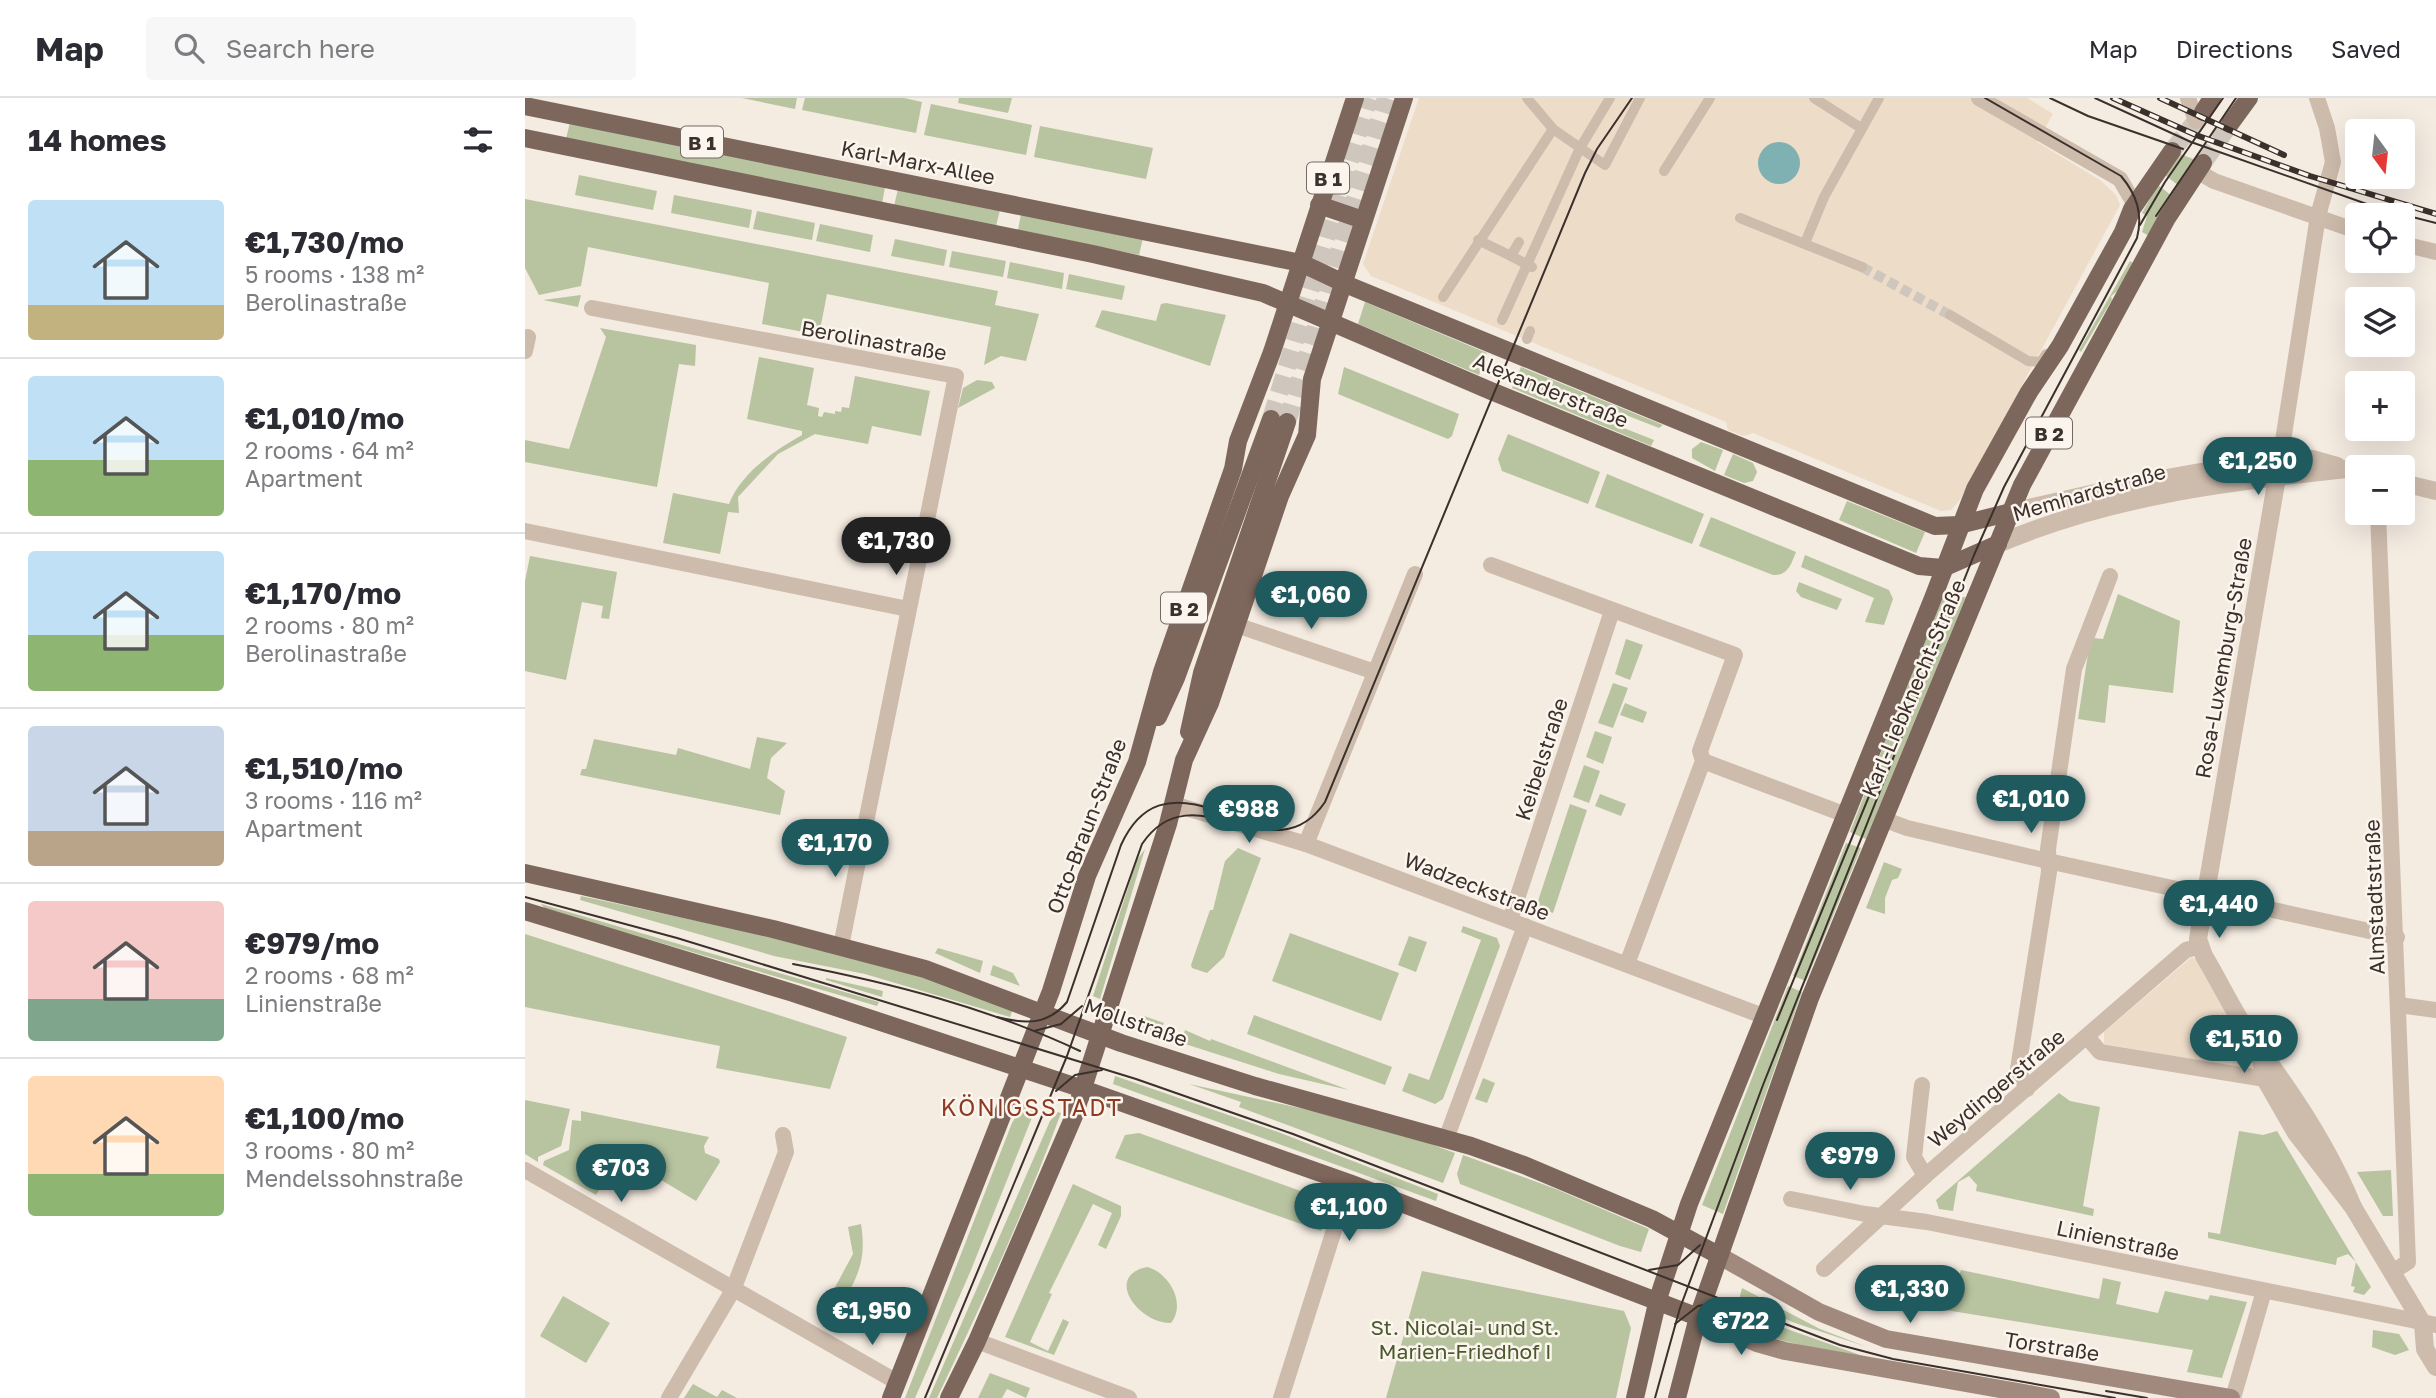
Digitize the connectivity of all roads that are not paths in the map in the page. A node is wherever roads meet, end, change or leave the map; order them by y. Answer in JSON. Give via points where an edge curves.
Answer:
{"nodes":[{"id":1,"x":1355,"y":98,"type":"edge"},
{"id":2,"x":1404,"y":98,"type":"edge"},
{"id":3,"x":1527,"y":98,"type":"edge"},
{"id":4,"x":1611,"y":98,"type":"edge"},
{"id":5,"x":1640,"y":98,"type":"edge"},
{"id":6,"x":1814,"y":98,"type":"edge"},
{"id":7,"x":1879,"y":98,"type":"edge"},
{"id":8,"x":1979,"y":98,"type":"edge"},
{"id":9,"x":2188,"y":98,"type":"edge"},
{"id":10,"x":2249,"y":98,"type":"edge"},
{"id":11,"x":2317,"y":98,"type":"edge"},
{"id":12,"x":1707,"y":100,"type":"edge"},
{"id":13,"x":525,"y":106,"type":"edge"},
{"id":14,"x":2204,"y":110,"type":"edge"},
{"id":15,"x":2230,"y":124,"type":"tunnel mouth"},
{"id":16,"x":1861,"y":128,"type":"junction"},
{"id":17,"x":1553,"y":129,"type":"junction"},
{"id":18,"x":525,"y":138,"type":"edge"},
{"id":19,"x":1580,"y":148,"type":"junction"},
{"id":20,"x":2172,"y":151,"type":"tunnel mouth"},
{"id":21,"x":2200,"y":167,"type":"joint"},
{"id":22,"x":1664,"y":171,"type":"dead end"},
{"id":23,"x":1319,"y":205,"type":"junction"},
{"id":24,"x":2135,"y":205,"type":"junction"},
{"id":25,"x":2318,"y":216,"type":"junction"},
{"id":26,"x":1740,"y":218,"type":"dead end"},
{"id":27,"x":1363,"y":220,"type":"junction"},
{"id":28,"x":2345,"y":226,"type":"edge"},
{"id":29,"x":1478,"y":240,"type":"junction"},
{"id":30,"x":1519,"y":242,"type":"dead end"},
{"id":31,"x":2415,"y":247,"type":"edge"},
{"id":32,"x":1810,"y":248,"type":"junction"},
{"id":33,"x":2436,"y":252,"type":"edge"},
{"id":34,"x":1511,"y":256,"type":"junction"},
{"id":35,"x":1301,"y":263,"type":"junction"},
{"id":36,"x":1529,"y":266,"type":"junction"},
{"id":37,"x":1862,"y":267,"type":"tunnel mouth"},
{"id":38,"x":1343,"y":282,"type":"junction"},
{"id":39,"x":1443,"y":297,"type":"dead end"},
{"id":40,"x":1288,"y":302,"type":"junction"},
{"id":41,"x":591,"y":308,"type":"dead end"},
{"id":42,"x":1949,"y":315,"type":"tunnel mouth"},
{"id":43,"x":1329,"y":320,"type":"junction"},
{"id":44,"x":1502,"y":320,"type":"dead end"},
{"id":45,"x":2053,"y":342,"type":"dead end"},
{"id":46,"x":2279,"y":468,"type":"junction"},
{"id":47,"x":2345,"y":468,"type":"edge"},
{"id":48,"x":2415,"y":486,"type":"edge"},
{"id":49,"x":2436,"y":491,"type":"edge"},
{"id":50,"x":2011,"y":512,"type":"junction"},
{"id":51,"x":1959,"y":525,"type":"junction"},
{"id":52,"x":2379,"y":525,"type":"edge"},
{"id":53,"x":525,"y":531,"type":"edge"},
{"id":54,"x":1998,"y":544,"type":"junction"},
{"id":55,"x":1491,"y":565,"type":"dead end"},
{"id":56,"x":1943,"y":568,"type":"junction"},
{"id":57,"x":1415,"y":575,"type":"dead end"},
{"id":58,"x":2110,"y":576,"type":"dead end"},
{"id":59,"x":908,"y":609,"type":"junction"},
{"id":60,"x":1612,"y":611,"type":"junction"},
{"id":61,"x":1236,"y":625,"type":"junction"},
{"id":62,"x":1375,"y":672,"type":"junction"},
{"id":63,"x":1142,"y":749,"type":"junction"},
{"id":64,"x":1184,"y":760,"type":"junction"},
{"id":65,"x":1703,"y":761,"type":"junction"},
{"id":66,"x":1173,"y":804,"type":"junction"},
{"id":67,"x":1846,"y":815,"type":"junction"},
{"id":68,"x":1883,"y":819,"type":"junction"},
{"id":69,"x":1306,"y":844,"type":"junction"},
{"id":70,"x":2048,"y":862,"type":"junction"},
{"id":71,"x":525,"y":873,"type":"edge"},
{"id":72,"x":2205,"y":896,"type":"junction"},
{"id":73,"x":525,"y":911,"type":"edge"},
{"id":74,"x":1510,"y":920,"type":"junction"},
{"id":75,"x":1525,"y":926,"type":"junction"},
{"id":76,"x":2397,"y":937,"type":"junction"},
{"id":77,"x":841,"y":946,"type":"junction"},
{"id":78,"x":2200,"y":946,"type":"junction"},
{"id":79,"x":1627,"y":964,"type":"junction"},
{"id":80,"x":2399,"y":1005,"type":"junction"},
{"id":81,"x":2436,"y":1010,"type":"edge"},
{"id":82,"x":1042,"y":1012,"type":"junction"},
{"id":83,"x":1763,"y":1016,"type":"junction"},
{"id":84,"x":1101,"y":1037,"type":"junction"},
{"id":85,"x":2088,"y":1038,"type":"junction"},
{"id":86,"x":2259,"y":1048,"type":"junction"},
{"id":87,"x":1020,"y":1068,"type":"junction"},
{"id":88,"x":2265,"y":1079,"type":"junction"},
{"id":89,"x":1921,"y":1086,"type":"dead end"},
{"id":90,"x":1083,"y":1089,"type":"junction"},
{"id":91,"x":2027,"y":1089,"type":"junction"},
{"id":92,"x":783,"y":1135,"type":"dead end"},
{"id":93,"x":1446,"y":1139,"type":"junction"},
{"id":94,"x":525,"y":1170,"type":"edge"},
{"id":95,"x":1925,"y":1176,"type":"junction"},
{"id":96,"x":1349,"y":1183,"type":"junction"},
{"id":97,"x":1791,"y":1199,"type":"dead end"},
{"id":98,"x":2353,"y":1207,"type":"junction"},
{"id":99,"x":1884,"y":1214,"type":"junction"},
{"id":100,"x":1679,"y":1233,"type":"junction"},
{"id":101,"x":1719,"y":1255,"type":"junction"},
{"id":102,"x":1824,"y":1269,"type":"dead end"},
{"id":103,"x":2392,"y":1272,"type":"junction"},
{"id":104,"x":733,"y":1290,"type":"junction"},
{"id":105,"x":2264,"y":1292,"type":"junction"},
{"id":106,"x":1658,"y":1299,"type":"junction"},
{"id":107,"x":1698,"y":1317,"type":"junction"},
{"id":108,"x":2432,"y":1327,"type":"edge"},
{"id":109,"x":977,"y":1341,"type":"junction"},
{"id":110,"x":2436,"y":1367,"type":"edge"},
{"id":111,"x":894,"y":1390,"type":"edge"},
{"id":112,"x":669,"y":1398,"type":"edge"},
{"id":113,"x":949,"y":1398,"type":"edge"},
{"id":114,"x":1129,"y":1398,"type":"edge"},
{"id":115,"x":1281,"y":1398,"type":"edge"},
{"id":116,"x":1635,"y":1398,"type":"edge"},
{"id":117,"x":1677,"y":1398,"type":"edge"},
{"id":118,"x":2051,"y":1398,"type":"edge"},
{"id":119,"x":2232,"y":1398,"type":"edge"}],
"edges":[{"from":1,"to":23,"type":"main road","number":"B 1"},
{"from":2,"to":27,"type":"main road","number":"B 1"},
{"from":3,"to":17,"type":"street"},
{"from":4,"to":19,"type":"street"},
{"from":5,"to":19,"type":"street","via":[[1605,165]]},
{"from":6,"to":16,"type":"street"},
{"from":7,"to":16,"type":"street"},
{"from":8,"to":24,"type":"street","via":[[2120,179]]},
{"from":9,"to":14,"type":"street"},
{"from":10,"to":15,"type":"main road"},
{"from":11,"to":25,"type":"street","name":"Rosa-Luxemburg-Straße","via":[[2333,162]]},
{"from":12,"to":22,"type":"street"},
{"from":13,"to":35,"type":"main road","name":"Karl-Marx-Allee","number":"B 1"},
{"from":16,"to":32,"type":"street","via":[[1824,197]]},
{"from":17,"to":19,"type":"street"},
{"from":17,"to":29,"type":"street"},
{"from":18,"to":40,"type":"main road","number":"B 1","via":[[1110,257]]},
{"from":19,"to":36,"type":"street"},
{"from":20,"to":24,"type":"main road","name":"Karl-Liebknecht-Straße","number":"B 2"},
{"from":21,"to":25,"type":"street","via":[[2214,181]]},
{"from":21,"to":50,"type":"main road","name":"Karl-Liebknecht-Straße","number":"B 2","via":[[2096,346]]},
{"from":23,"to":27,"type":"main road"},
{"from":23,"to":35,"type":"main road","number":"B 1"},
{"from":24,"to":51,"type":"main road","name":"Karl-Liebknecht-Straße","number":"B 2"},
{"from":25,"to":28,"type":"street"},
{"from":25,"to":46,"type":"street","name":"Rosa-Luxemburg-Straße"},
{"from":26,"to":32,"type":"street"},
{"from":27,"to":38,"type":"main road","number":"B 1"},
{"from":29,"to":34,"type":"street"},
{"from":29,"to":39,"type":"street"},
{"from":30,"to":34,"type":"street"},
{"from":31,"to":33,"type":"street"},
{"from":32,"to":37,"type":"street"},
{"from":34,"to":36,"type":"street"},
{"from":35,"to":38,"type":"main road","name":"Karl-Marx-Allee"},
{"from":35,"to":40,"type":"main road","number":"B 2"},
{"from":36,"to":44,"type":"street"},
{"from":38,"to":43,"type":"main road","number":"B 1"},
{"from":38,"to":51,"type":"main road","name":"Alexanderstraße","via":[[1935,526]]},
{"from":40,"to":43,"type":"main road","name":"Alexanderstraße","number":"B 1"},
{"from":40,"to":63,"type":"main road","name":"Otto-Braun-Straße","number":"B 2","via":[[1162,672]]},
{"from":41,"to":59,"type":"street","name":"Berolinastraße","via":[[956,376]]},
{"from":42,"to":45,"type":"street","via":[[2028,360],[2041,362]]},
{"from":43,"to":56,"type":"main road","name":"Alexanderstraße","via":[[1845,537],[1919,566]]},
{"from":43,"to":61,"type":"main road","number":"B 2","via":[[1312,379],[1307,435],[1280,496]]},
{"from":46,"to":47,"type":"street","via":[[2312,458]]},
{"from":46,"to":50,"type":"street","name":"Memhardstraße","via":[[2139,483]]},
{"from":46,"to":54,"type":"street","name":"Memhardstraße","via":[[2069,517]]},
{"from":46,"to":72,"type":"street","name":"Rosa-Luxemburg-Straße"},
{"from":48,"to":49,"type":"street"},
{"from":50,"to":51,"type":"main road","name":"Alexanderstraße"},
{"from":50,"to":54,"type":"main road","name":"Karl-Liebknecht-Straße","number":"B 2"},
{"from":51,"to":56,"type":"main road","name":"Karl-Liebknecht-Straße"},
{"from":52,"to":76,"type":"street","name":"Almstadtstraße"},
{"from":53,"to":59,"type":"street"},
{"from":54,"to":56,"type":"main road"},
{"from":54,"to":68,"type":"main road","name":"Karl-Liebknecht-Straße"},
{"from":55,"to":60,"type":"street"},
{"from":56,"to":67,"type":"main road","name":"Karl-Liebknecht-Straße"},
{"from":57,"to":62,"type":"street"},
{"from":58,"to":70,"type":"street","via":[[2074,669]]},
{"from":59,"to":77,"type":"street","name":"Berolinastraße"},
{"from":60,"to":65,"type":"street","via":[[1735,655],[1700,751]]},
{"from":60,"to":74,"type":"street","name":"Keibelstraße"},
{"from":61,"to":62,"type":"street"},
{"from":61,"to":64,"type":"main road","number":"B 2","via":[[1210,703]]},
{"from":62,"to":69,"type":"street"},
{"from":63,"to":64,"type":"main road","via":[[1176,678],[1279,421],[1202,673]]},
{"from":63,"to":82,"type":"main road","name":"Otto-Braun-Straße","number":"B 2","via":[[1087,876]]},
{"from":64,"to":66,"type":"main road","number":"B 2"},
{"from":65,"to":67,"type":"street"},
{"from":65,"to":79,"type":"street"},
{"from":66,"to":69,"type":"street","name":"Wadzeckstraße"},
{"from":66,"to":84,"type":"main road","number":"B 2"},
{"from":67,"to":83,"type":"main road","name":"Karl-Liebknecht-Straße"},
{"from":68,"to":70,"type":"street"},
{"from":68,"to":101,"type":"main road","name":"Karl-Liebknecht-Straße","via":[[1810,998]]},
{"from":69,"to":74,"type":"street","name":"Wadzeckstraße"},
{"from":70,"to":72,"type":"street"},
{"from":70,"to":91,"type":"street","via":[[2018,1069]]},
{"from":71,"to":77,"type":"main road","name":"Mollstraße"},
{"from":72,"to":76,"type":"street"},
{"from":72,"to":78,"type":"street","name":"Rosa-Luxemburg-Straße"},
{"from":73,"to":87,"type":"main road"},
{"from":74,"to":75,"type":"street","name":"Wadzeckstraße"},
{"from":75,"to":79,"type":"street","name":"Wadzeckstraße"},
{"from":75,"to":93,"type":"street"},
{"from":76,"to":80,"type":"street","name":"Almstadtstraße"},
{"from":77,"to":82,"type":"main road","name":"Mollstraße","via":[[925,969]]},
{"from":78,"to":85,"type":"street","name":"Weydingerstraße","via":[[2186,950]]},
{"from":78,"to":86,"type":"street"},
{"from":79,"to":83,"type":"street","name":"Wadzeckstraße"},
{"from":80,"to":81,"type":"street"},
{"from":80,"to":103,"type":"street","name":"Almstadtstraße","via":[[2408,1262]]},
{"from":82,"to":84,"type":"main road","name":"Mollstraße"},
{"from":82,"to":87,"type":"main road","name":"Otto-Braun-Straße","number":"B 2"},
{"from":83,"to":100,"type":"main road","name":"Karl-Liebknecht-Straße"},
{"from":84,"to":90,"type":"main road","number":"B 2"},
{"from":84,"to":93,"type":"main road","name":"Mollstraße"},
{"from":85,"to":88,"type":"street","via":[[2100,1052]]},
{"from":85,"to":91,"type":"street","name":"Weydingerstraße"},
{"from":86,"to":88,"type":"street"},
{"from":86,"to":98,"type":"street","via":[[2338,1170]]},
{"from":87,"to":90,"type":"main road"},
{"from":87,"to":111,"type":"main road","name":"Otto-Braun-Straße","number":"B 2"},
{"from":88,"to":98,"type":"street","via":[[2296,1133]]},
{"from":89,"to":95,"type":"street","via":[[1914,1157]]},
{"from":90,"to":96,"type":"main road"},
{"from":90,"to":109,"type":"main road","number":"B 2"},
{"from":91,"to":95,"type":"street","name":"Weydingerstraße"},
{"from":92,"to":104,"type":"street","via":[[786,1152]]},
{"from":93,"to":100,"type":"main road","name":"Mollstraße","via":[[1583,1188]]},
{"from":94,"to":104,"type":"street"},
{"from":95,"to":99,"type":"street","name":"Weydingerstraße"},
{"from":96,"to":106,"type":"main road"},
{"from":96,"to":115,"type":"street"},
{"from":97,"to":99,"type":"street","name":"Linienstraße"},
{"from":98,"to":103,"type":"street"},
{"from":99,"to":102,"type":"street","name":"Weydingerstraße"},
{"from":99,"to":105,"type":"street","name":"Linienstraße"},
{"from":100,"to":101,"type":"main road","name":"Mollstraße"},
{"from":100,"to":106,"type":"main road","name":"Karl-Liebknecht-Straße"},
{"from":101,"to":107,"type":"main road","name":"Karl-Liebknecht-Straße"},
{"from":101,"to":119,"type":"main road","name":"Torstraße","via":[[1819,1312],[1886,1339]]},
{"from":103,"to":108,"type":"street"},
{"from":104,"to":111,"type":"street"},
{"from":104,"to":112,"type":"street"},
{"from":105,"to":108,"type":"street","name":"Linienstraße"},
{"from":105,"to":119,"type":"street"},
{"from":106,"to":107,"type":"main road"},
{"from":106,"to":116,"type":"main road","name":"Karl-Liebknecht-Straße"},
{"from":107,"to":117,"type":"main road","name":"Karl-Liebknecht-Straße"},
{"from":107,"to":118,"type":"main road","via":[[1785,1351]]},
{"from":108,"to":110,"type":"street","via":[[2425,1349]]},
{"from":109,"to":113,"type":"main road","number":"B 2"},
{"from":109,"to":114,"type":"street"}]}
